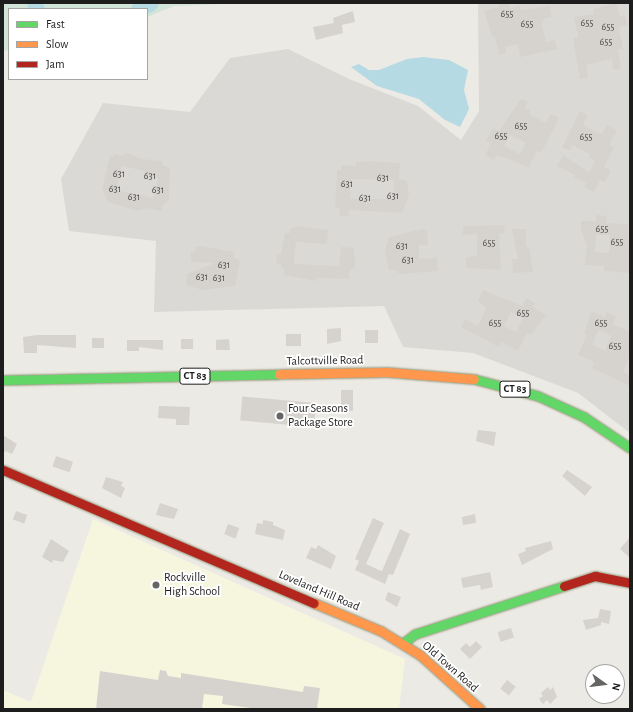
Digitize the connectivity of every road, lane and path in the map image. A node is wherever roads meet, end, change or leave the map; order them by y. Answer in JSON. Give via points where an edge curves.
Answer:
{"nodes":[{"id":1,"x":3,"y":380,"type":"edge"},
{"id":2,"x":630,"y":448,"type":"edge"},
{"id":3,"x":3,"y":470,"type":"edge"},
{"id":4,"x":630,"y":583,"type":"edge"},
{"id":5,"x":403,"y":643,"type":"junction"},
{"id":6,"x":480,"y":709,"type":"edge"}],
"edges":[{"from":1,"to":2,"type":"street","name":"Talcottville Road","number":"CT 83","via":[[387,372],[461,376],[538,396],[584,417]]},
{"from":3,"to":5,"type":"street","name":"Loveland Hill Road","via":[[338,612]]},
{"from":4,"to":5,"type":"street","via":[[595,576],[415,634]]},
{"from":5,"to":6,"type":"street","name":"Old Town Road"}]}
